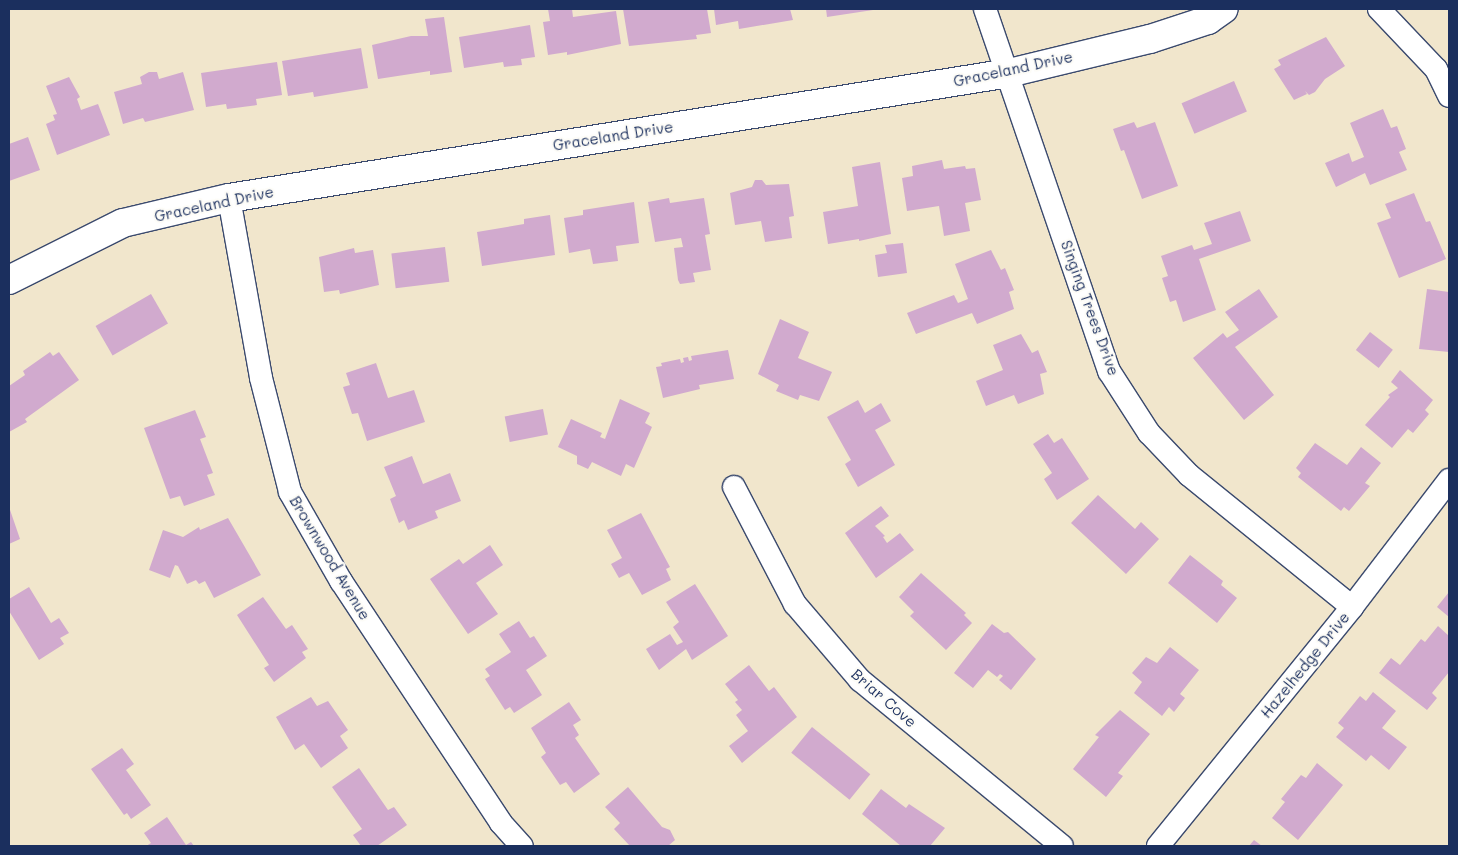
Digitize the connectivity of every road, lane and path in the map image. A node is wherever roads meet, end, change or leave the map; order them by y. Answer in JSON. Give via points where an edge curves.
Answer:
{"nodes":[{"id":1,"x":985,"y":9,"type":"edge"},
{"id":2,"x":1224,"y":9,"type":"edge"},
{"id":3,"x":1379,"y":9,"type":"edge"},
{"id":4,"x":1009,"y":73,"type":"junction"},
{"id":5,"x":1449,"y":96,"type":"edge"},
{"id":6,"x":229,"y":198,"type":"junction"},
{"id":7,"x":9,"y":280,"type":"edge"},
{"id":8,"x":1449,"y":480,"type":"edge"},
{"id":9,"x":734,"y":487,"type":"dead end"},
{"id":10,"x":1352,"y":607,"type":"junction"},
{"id":11,"x":522,"y":846,"type":"edge"},
{"id":12,"x":1062,"y":846,"type":"edge"},
{"id":13,"x":1158,"y":846,"type":"edge"}],
"edges":[{"from":1,"to":4,"type":"street","name":"Singing Trees Drive"},
{"from":2,"to":4,"type":"street","name":"Graceland Drive","via":[[1208,20],[1150,39]]},
{"from":3,"to":5,"type":"street","via":[[1436,69]]},
{"from":4,"to":6,"type":"street","name":"Graceland Drive"},
{"from":4,"to":10,"type":"street","name":"Singing Trees Drive","via":[[1109,371],[1149,432],[1189,476]]},
{"from":6,"to":7,"type":"street","name":"Graceland Drive","via":[[123,223]]},
{"from":6,"to":11,"type":"street","name":"Brownwood Avenue","via":[[261,378],[290,492],[346,589],[501,823]]},
{"from":8,"to":10,"type":"street","name":"Hazelhedge Drive"},
{"from":9,"to":12,"type":"street","name":"Briar Cove","via":[[795,604],[860,680]]},
{"from":10,"to":13,"type":"street","name":"Hazelhedge Drive"}]}
